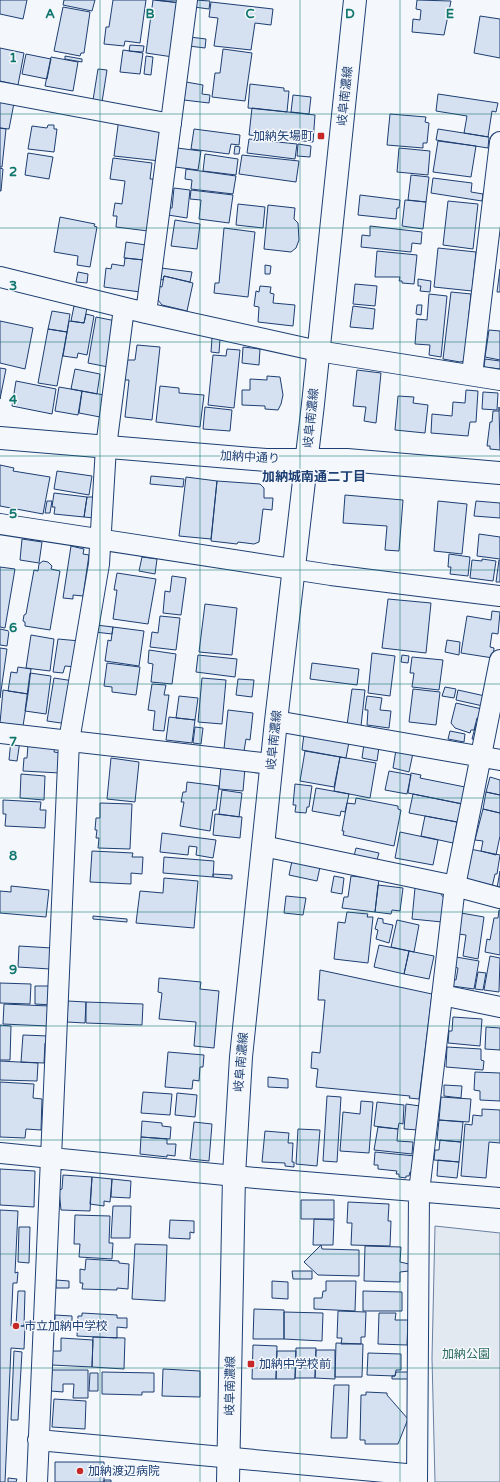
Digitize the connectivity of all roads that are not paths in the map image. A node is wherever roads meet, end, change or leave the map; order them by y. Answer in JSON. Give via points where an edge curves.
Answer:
{"nodes":[{"id":1,"x":187,"y":0,"type":"edge"},
{"id":2,"x":355,"y":0,"type":"edge"},
{"id":3,"x":0,"y":92,"type":"edge"},
{"id":4,"x":171,"y":124,"type":"junction"},
{"id":5,"x":500,"y":142,"type":"edge"},
{"id":6,"x":0,"y":277,"type":"edge"},
{"id":7,"x":124,"y":308,"type":"junction"},
{"id":8,"x":146,"y":313,"type":"junction"},
{"id":9,"x":318,"y":351,"type":"junction"},
{"id":10,"x":472,"y":375,"type":"junction"},
{"id":11,"x":500,"y":380,"type":"edge"},
{"id":12,"x":0,"y":438,"type":"edge"},
{"id":13,"x":106,"y":447,"type":"junction"},
{"id":14,"x":307,"y":459,"type":"junction"},
{"id":15,"x":500,"y":473,"type":"edge"},
{"id":16,"x":0,"y":524,"type":"edge"},
{"id":17,"x":101,"y":539,"type":"junction"},
{"id":18,"x":294,"y":569,"type":"junction"},
{"id":19,"x":500,"y":596,"type":"edge"},
{"id":20,"x":500,"y":660,"type":"edge"},
{"id":21,"x":276,"y":720,"type":"junction"},
{"id":22,"x":0,"y":733,"type":"edge"},
{"id":23,"x":69,"y":741,"type":"junction"},
{"id":24,"x":480,"y":756,"type":"junction"},
{"id":25,"x":500,"y":760,"type":"edge"},
{"id":26,"x":271,"y":764,"type":"junction"},
{"id":27,"x":262,"y":846,"type":"junction"},
{"id":28,"x":454,"y":886,"type":"junction"},
{"id":29,"x":500,"y":898,"type":"edge"},
{"id":30,"x":442,"y":995,"type":"junction"},
{"id":31,"x":500,"y":1007,"type":"edge"},
{"id":32,"x":0,"y":1153,"type":"edge"},
{"id":33,"x":50,"y":1158,"type":"junction"},
{"id":34,"x":234,"y":1175,"type":"junction"},
{"id":35,"x":419,"y":1192,"type":"junction"},
{"id":36,"x":500,"y":1198,"type":"edge"},
{"id":37,"x":38,"y":1440,"type":"junction"},
{"id":38,"x":228,"y":1457,"type":"junction"},
{"id":39,"x":417,"y":1478,"type":"edge"},
{"id":40,"x":37,"y":1482,"type":"edge"},
{"id":41,"x":228,"y":1482,"type":"edge"}],
"edges":[{"from":1,"to":4,"type":"street"},
{"from":2,"to":9,"type":"main road","name":"岐阜南濃線"},
{"from":3,"to":4,"type":"street"},
{"from":4,"to":8,"type":"street"},
{"from":5,"to":10,"type":"street"},
{"from":6,"to":7,"type":"street"},
{"from":7,"to":8,"type":"street"},
{"from":7,"to":13,"type":"street"},
{"from":8,"to":9,"type":"street"},
{"from":9,"to":10,"type":"street"},
{"from":9,"to":14,"type":"main road","name":"岐阜南濃線"},
{"from":10,"to":11,"type":"street"},
{"from":12,"to":13,"type":"main road","name":"加納中通り"},
{"from":13,"to":14,"type":"main road","name":"加納中通り","via":[[266,460]]},
{"from":13,"to":17,"type":"street"},
{"from":14,"to":15,"type":"main road","name":"加納中通り"},
{"from":14,"to":18,"type":"main road","name":"岐阜南濃線"},
{"from":16,"to":17,"type":"street"},
{"from":17,"to":18,"type":"street"},
{"from":17,"to":23,"type":"street"},
{"from":18,"to":19,"type":"street"},
{"from":18,"to":21,"type":"main road","name":"岐阜南濃線"},
{"from":20,"to":24,"type":"street"},
{"from":21,"to":24,"type":"street"},
{"from":21,"to":26,"type":"main road","name":"岐阜南濃線"},
{"from":22,"to":23,"type":"street"},
{"from":23,"to":26,"type":"street"},
{"from":23,"to":33,"type":"street"},
{"from":24,"to":25,"type":"street"},
{"from":24,"to":28,"type":"street"},
{"from":26,"to":27,"type":"main road","name":"岐阜南濃線"},
{"from":27,"to":28,"type":"street"},
{"from":27,"to":34,"type":"main road","name":"岐阜南濃線","via":[[241,1057]]},
{"from":28,"to":29,"type":"street"},
{"from":28,"to":30,"type":"street"},
{"from":30,"to":31,"type":"street"},
{"from":30,"to":35,"type":"street"},
{"from":32,"to":33,"type":"street"},
{"from":33,"to":34,"type":"street"},
{"from":33,"to":37,"type":"street"},
{"from":34,"to":35,"type":"street"},
{"from":34,"to":38,"type":"main road","name":"岐阜南濃線"},
{"from":35,"to":36,"type":"street"},
{"from":35,"to":39,"type":"street"},
{"from":37,"to":38,"type":"street"},
{"from":37,"to":40,"type":"street"},
{"from":38,"to":39,"type":"street"},
{"from":38,"to":41,"type":"main road","name":"岐阜南濃線"}]}
